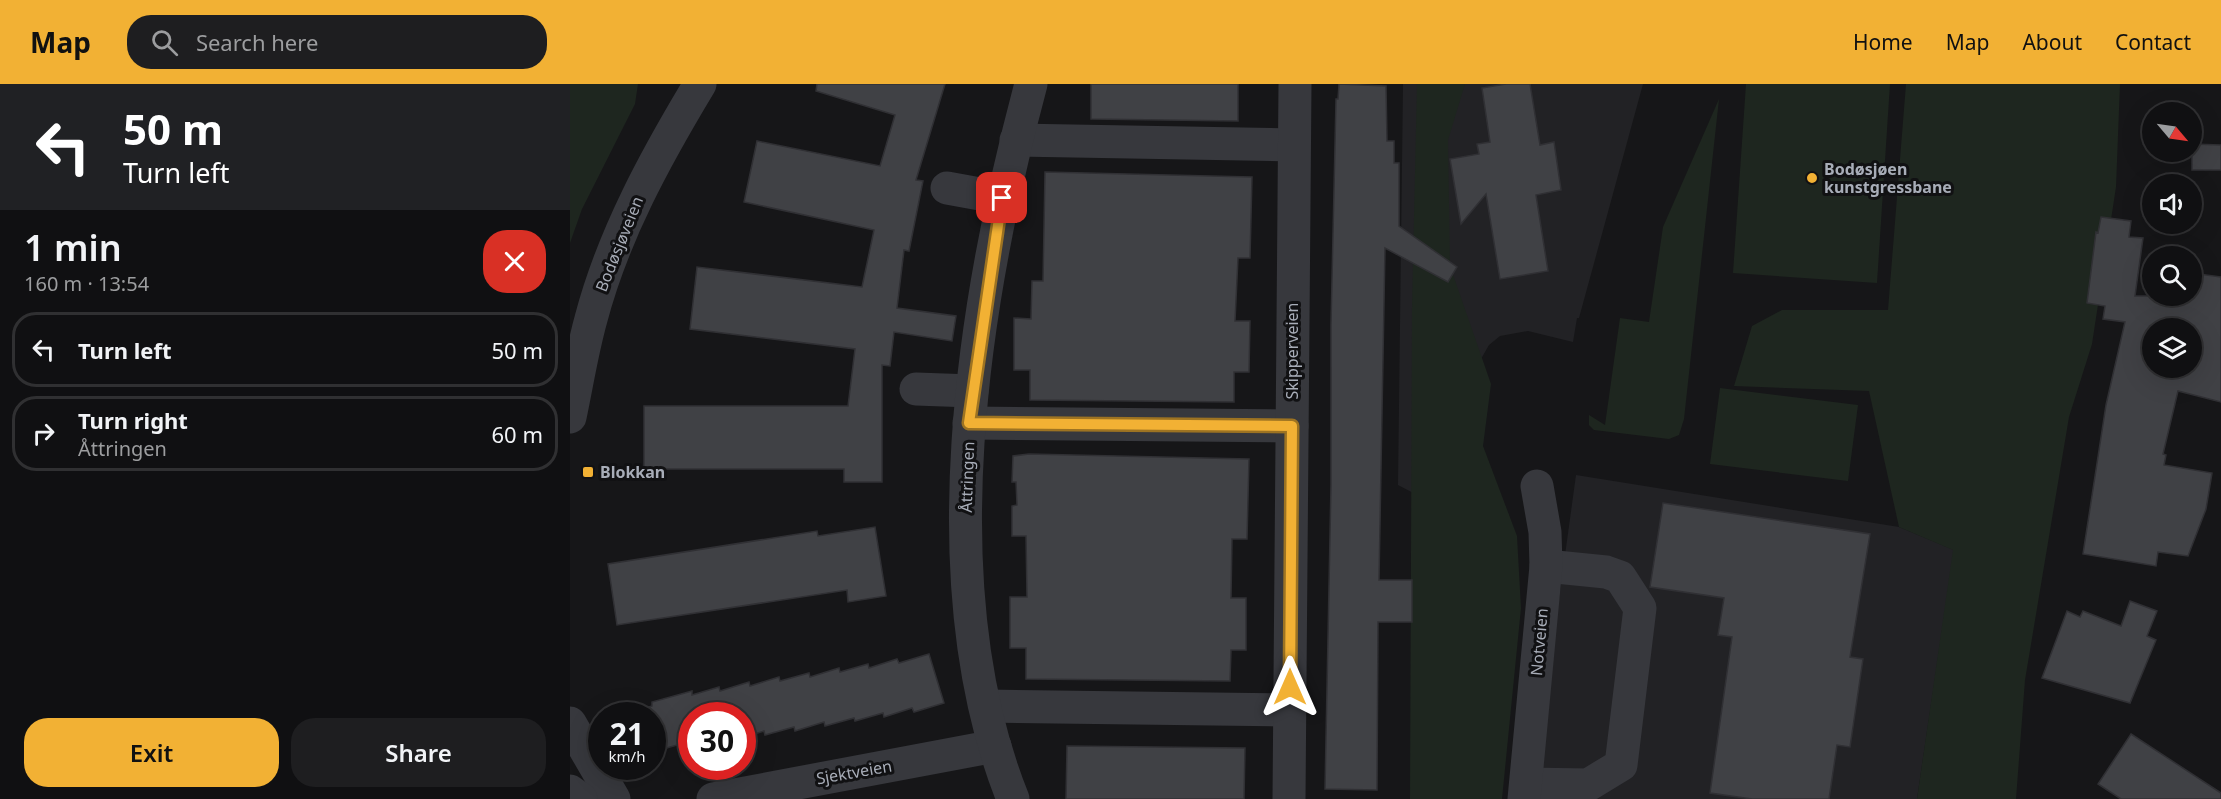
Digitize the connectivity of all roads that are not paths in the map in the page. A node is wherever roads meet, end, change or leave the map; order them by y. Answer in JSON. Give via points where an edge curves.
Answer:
{"nodes":[{"id":1,"x":700,"y":84,"type":"edge"},
{"id":2,"x":1032,"y":84,"type":"edge"},
{"id":3,"x":1295,"y":84,"type":"edge"},
{"id":4,"x":1016,"y":140,"type":"junction"},
{"id":5,"x":1293,"y":145,"type":"junction"},
{"id":6,"x":947,"y":188,"type":"dead end"},
{"id":7,"x":1002,"y":198,"type":"junction"},
{"id":8,"x":916,"y":389,"type":"dead end"},
{"id":9,"x":972,"y":391,"type":"junction"},
{"id":10,"x":570,"y":417,"type":"edge"},
{"id":11,"x":969,"y":423,"type":"junction"},
{"id":12,"x":1292,"y":426,"type":"junction"},
{"id":13,"x":1537,"y":486,"type":"dead end"},
{"id":14,"x":1546,"y":566,"type":"junction"},
{"id":15,"x":986,"y":706,"type":"junction"},
{"id":16,"x":1290,"y":710,"type":"junction"},
{"id":17,"x":570,"y":723,"type":"edge"},
{"id":18,"x":995,"y":746,"type":"junction"},
{"id":19,"x":570,"y":791,"type":"edge"},
{"id":20,"x":1525,"y":791,"type":"edge"},
{"id":21,"x":781,"y":792,"type":"edge"},
{"id":22,"x":581,"y":799,"type":"edge"},
{"id":23,"x":614,"y":799,"type":"edge"},
{"id":24,"x":713,"y":799,"type":"edge"},
{"id":25,"x":1013,"y":799,"type":"edge"},
{"id":26,"x":1289,"y":799,"type":"edge"}],
"edges":[{"from":1,"to":10,"type":"street","name":"Bodøsjøveien","via":[[631,209],[610,262],[591,318]]},
{"from":2,"to":4,"type":"street","name":"Åttringen"},
{"from":3,"to":5,"type":"street","name":"Skipperveien"},
{"from":4,"to":5,"type":"street"},
{"from":4,"to":7,"type":"street","name":"Åttringen"},
{"from":5,"to":12,"type":"street","name":"Skipperveien"},
{"from":6,"to":7,"type":"street"},
{"from":7,"to":9,"type":"street","name":"Åttringen"},
{"from":8,"to":9,"type":"street"},
{"from":9,"to":11,"type":"street","name":"Åttringen"},
{"from":11,"to":12,"type":"street"},
{"from":11,"to":15,"type":"street","name":"Åttringen","via":[[966,534],[972,624]]},
{"from":12,"to":16,"type":"street","name":"Skipperveien"},
{"from":13,"to":14,"type":"street","name":"Notveien"},
{"from":14,"to":20,"type":"street","name":"Notveien"},
{"from":14,"to":20,"type":"street","via":[[1620,577],[1640,608],[1621,765],[1588,785]]},
{"from":15,"to":16,"type":"street"},
{"from":15,"to":18,"type":"street","name":"Åttringen"},
{"from":16,"to":26,"type":"street","name":"Skipperveien"},
{"from":17,"to":23,"type":"street"},
{"from":18,"to":21,"type":"street","name":"Sjektveien"},
{"from":18,"to":25,"type":"street","name":"Åttringen"},
{"from":19,"to":22,"type":"street"},
{"from":21,"to":24,"type":"street","name":"Sjektveien"}]}
